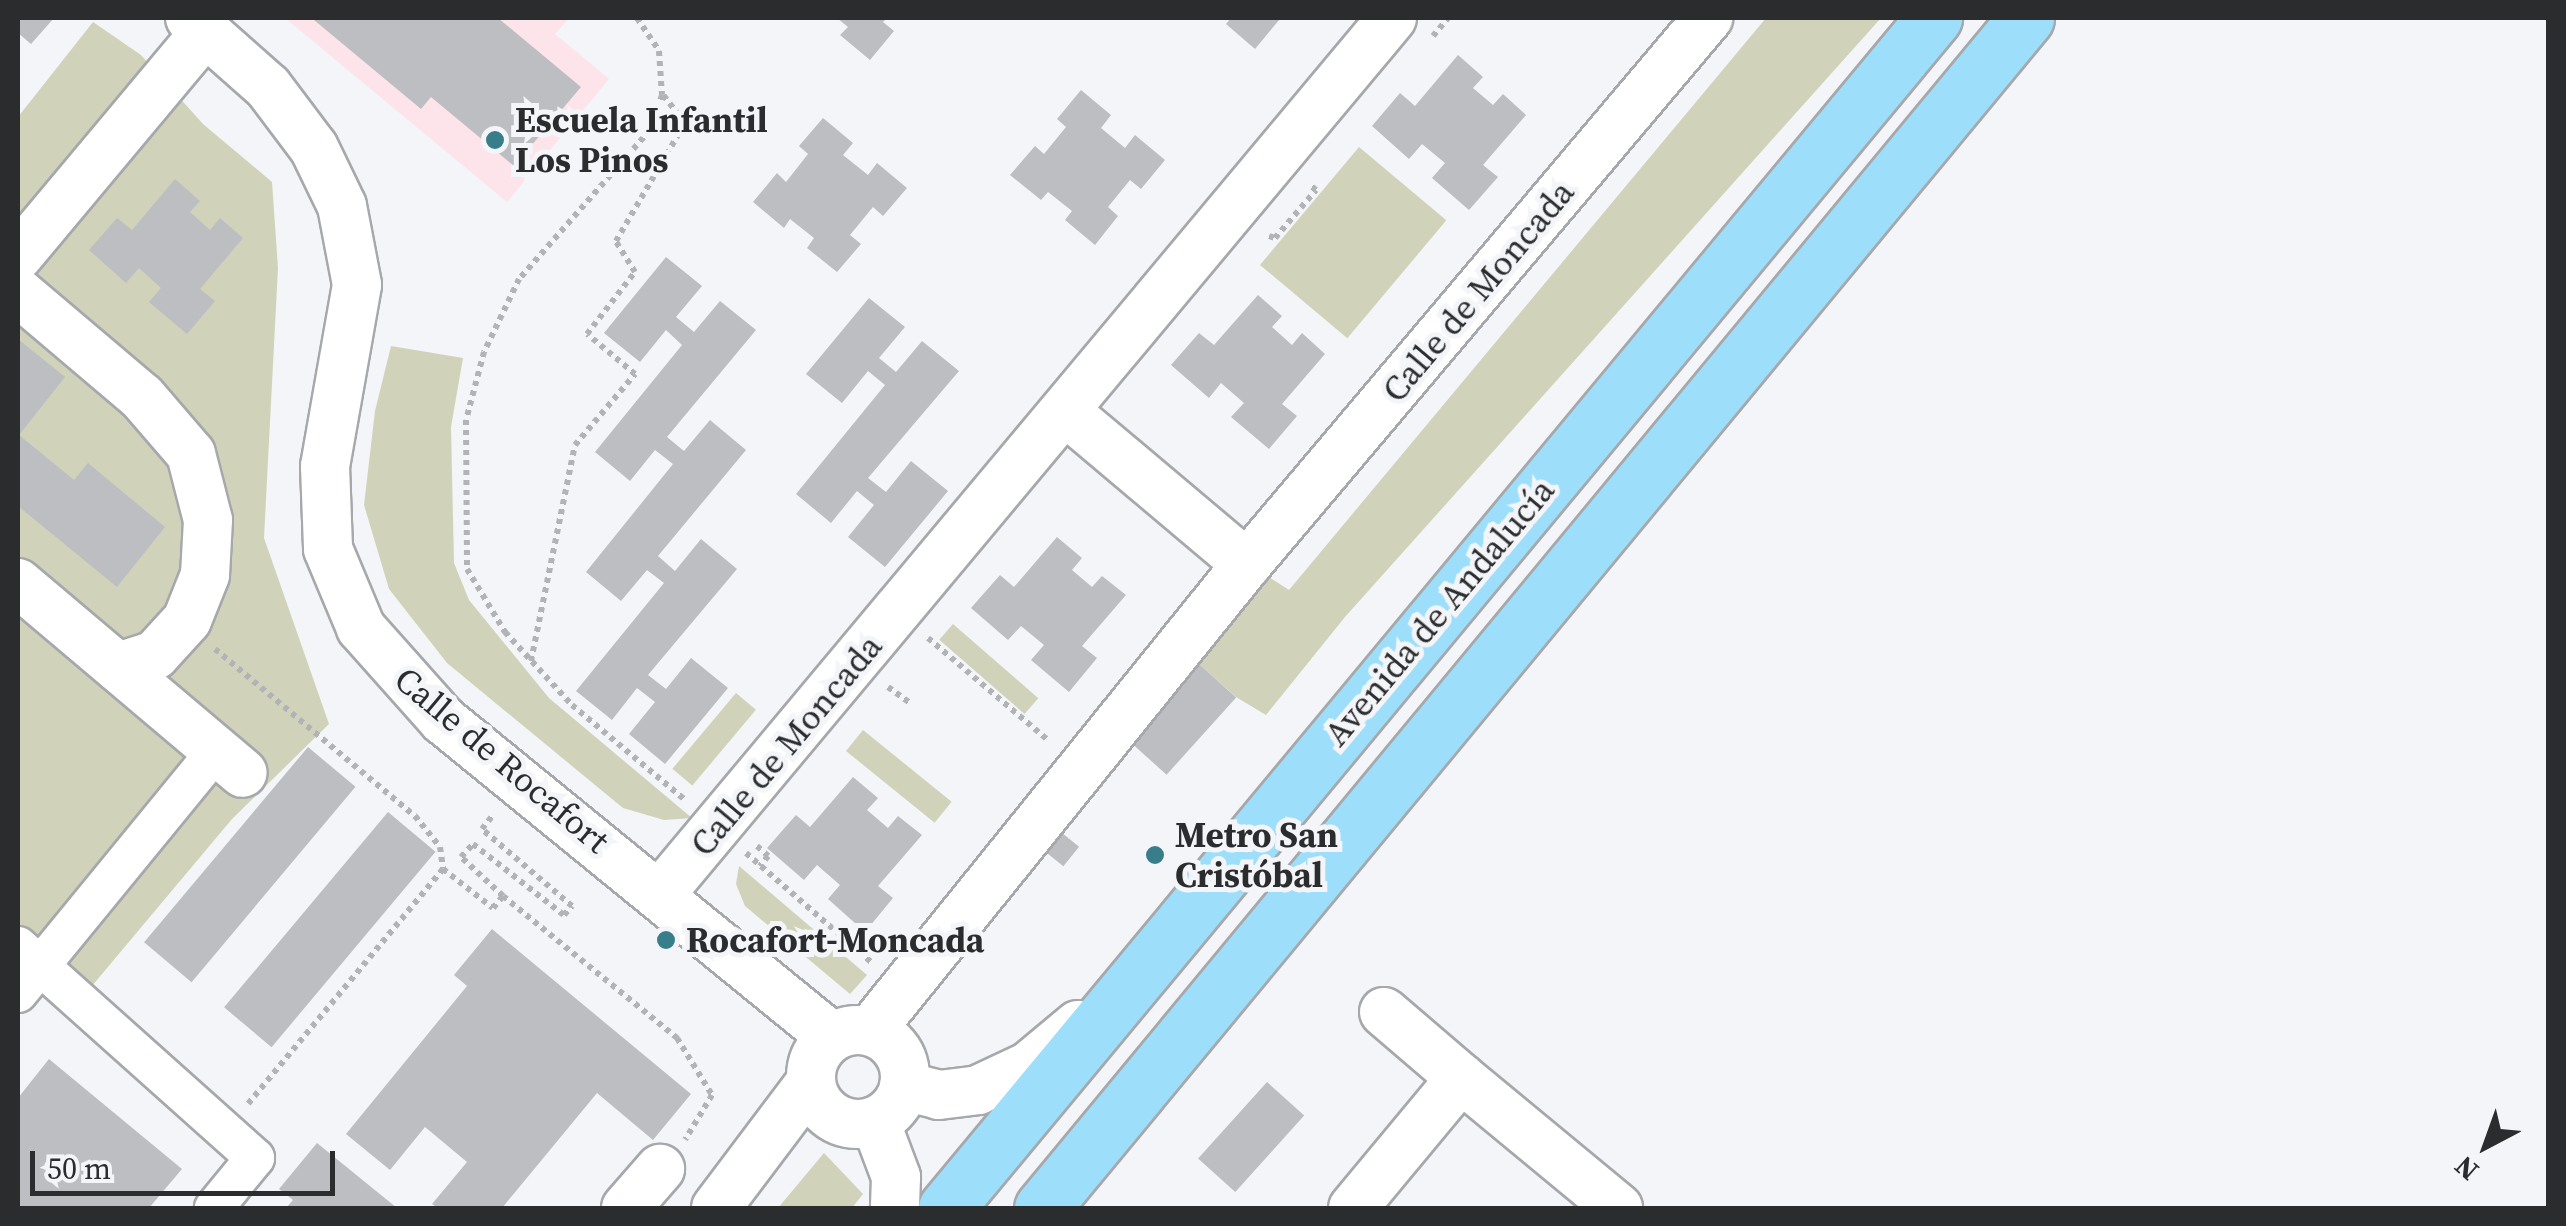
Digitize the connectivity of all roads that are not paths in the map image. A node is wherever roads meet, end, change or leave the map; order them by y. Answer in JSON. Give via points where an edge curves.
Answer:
{"nodes":[{"id":1,"x":1392,"y":18,"type":"edge"},
{"id":2,"x":1708,"y":18,"type":"edge"},
{"id":3,"x":1934,"y":18,"type":"edge"},
{"id":4,"x":2026,"y":18,"type":"edge"},
{"id":5,"x":198,"y":24,"type":"edge"},
{"id":6,"x":18,"y":256,"type":"edge"},
{"id":7,"x":18,"y":292,"type":"edge"},
{"id":8,"x":1065,"y":411,"type":"junction"},
{"id":9,"x":1247,"y":564,"type":"junction"},
{"id":10,"x":18,"y":583,"type":"edge"},
{"id":11,"x":118,"y":666,"type":"junction"},
{"id":12,"x":230,"y":762,"type":"joint"},
{"id":13,"x":660,"y":894,"type":"junction"},
{"id":14,"x":25,"y":969,"type":"edge"},
{"id":15,"x":1130,"y":981,"type":"junction"},
{"id":16,"x":1384,"y":1012,"type":"dead end"},
{"id":17,"x":851,"y":1034,"type":"junction"},
{"id":18,"x":1462,"y":1078,"type":"junction"},
{"id":19,"x":856,"y":1102,"type":"junction"},
{"id":20,"x":660,"y":1168,"type":"road end"},
{"id":21,"x":720,"y":1204,"type":"edge"},
{"id":22,"x":214,"y":1208,"type":"edge"},
{"id":23,"x":626,"y":1208,"type":"edge"},
{"id":24,"x":895,"y":1208,"type":"edge"},
{"id":25,"x":946,"y":1208,"type":"edge"},
{"id":26,"x":1042,"y":1208,"type":"edge"},
{"id":27,"x":1353,"y":1208,"type":"edge"},
{"id":28,"x":1618,"y":1208,"type":"edge"}],
"edges":[{"from":1,"to":8,"type":"street","name":"Calle de Moncada"},
{"from":2,"to":9,"type":"street","name":"Calle de Moncada"},
{"from":3,"to":15,"type":"main road","name":"Avenida de Andalucía"},
{"from":4,"to":26,"type":"main road","name":"Avenida de Andalucía"},
{"from":5,"to":6,"type":"street","name":"Calle de Rocafort"},
{"from":5,"to":13,"type":"street","name":"Calle de Rocafort","via":[[268,87],[314,148],[342,206],[357,286],[325,466],[328,548],[340,589],[397,675],[443,720]]},
{"from":7,"to":11,"type":"street","via":[[142,397],[190,454],[200,487],[208,520],[205,575],[187,620],[155,655]]},
{"from":8,"to":9,"type":"street"},
{"from":8,"to":13,"type":"street","name":"Calle de Moncada","via":[[899,612],[734,844]]},
{"from":9,"to":17,"type":"street","name":"Calle de Moncada","via":[[1081,769]]},
{"from":10,"to":11,"type":"street"},
{"from":11,"to":12,"type":"street"},
{"from":12,"to":14,"type":"street"},
{"from":13,"to":17,"type":"street","name":"Calle de Rocafort"},
{"from":14,"to":22,"type":"street","via":[[255,1158]]},
{"from":15,"to":19,"type":"street","via":[[1029,1066],[978,1090]]},
{"from":15,"to":25,"type":"main road","name":"Avenida de Andalucía"},
{"from":16,"to":18,"type":"street"},
{"from":17,"to":19,"type":"street","name":"Calle de Moncada","via":[[812,1065]]},
{"from":17,"to":19,"type":"street","name":"Calle de Rocafort","via":[[898,1052]]},
{"from":18,"to":27,"type":"street"},
{"from":18,"to":28,"type":"street"},
{"from":19,"to":21,"type":"street","name":"Calle de Moncada"},
{"from":19,"to":24,"type":"street","via":[[896,1177]]},
{"from":20,"to":23,"type":"street"}]}
